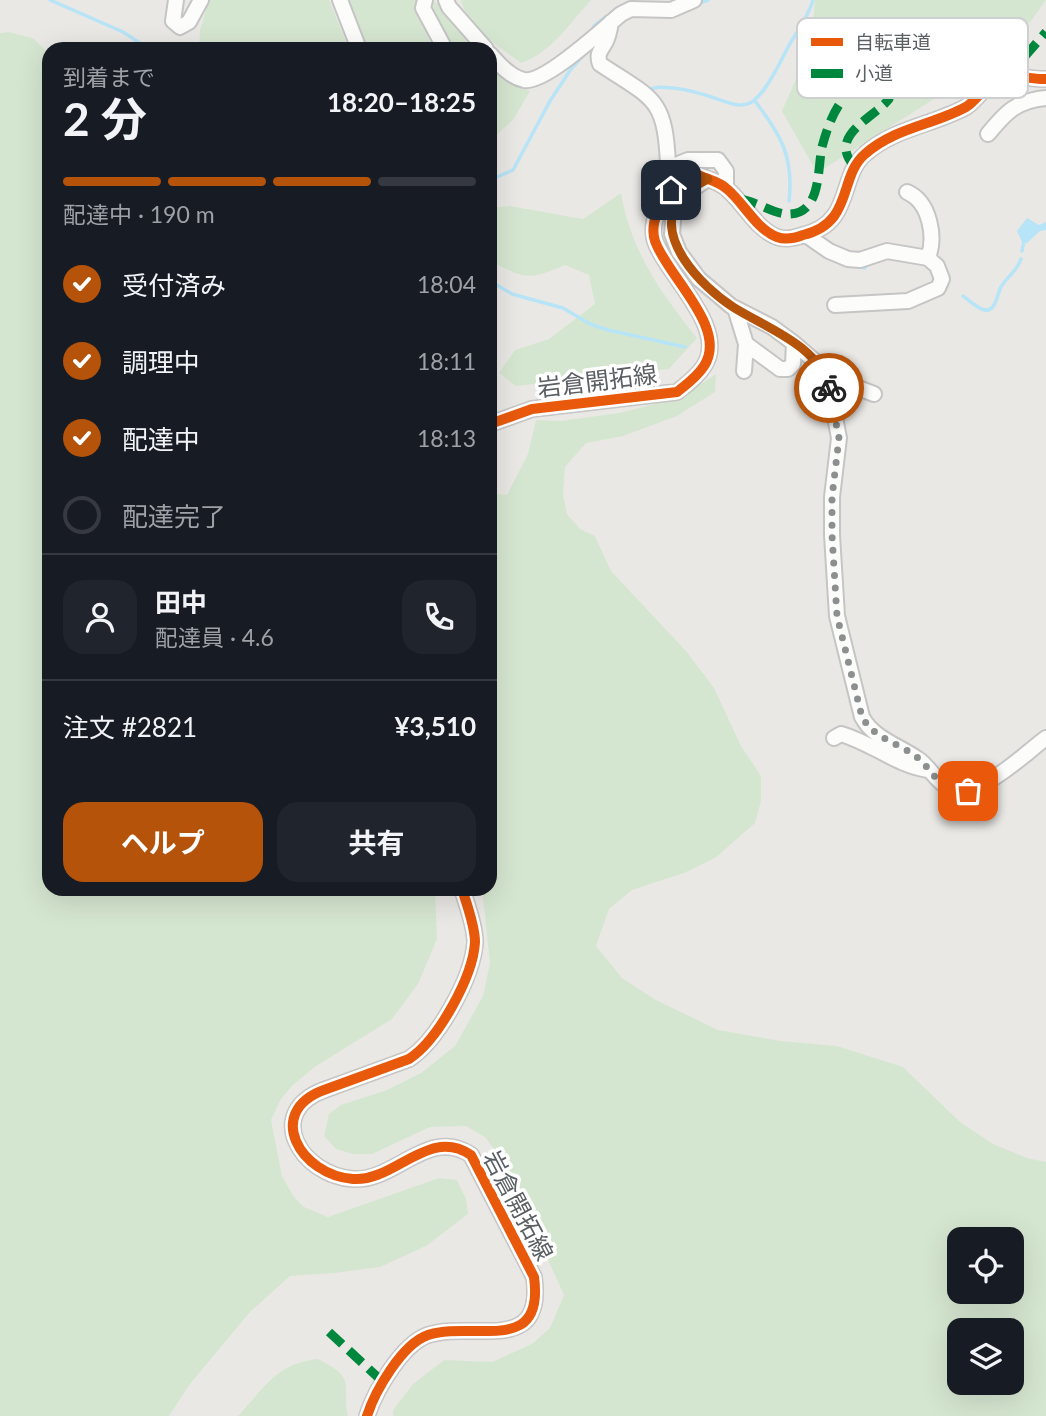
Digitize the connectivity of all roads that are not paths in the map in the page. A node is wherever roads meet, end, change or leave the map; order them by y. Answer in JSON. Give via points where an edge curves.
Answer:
{"nodes":[{"id":1,"x":176,"y":0,"type":"edge"},
{"id":2,"x":201,"y":0,"type":"edge"},
{"id":3,"x":340,"y":0,"type":"edge"},
{"id":4,"x":425,"y":0,"type":"edge"},
{"id":5,"x":446,"y":0,"type":"edge"},
{"id":6,"x":694,"y":0,"type":"edge"},
{"id":7,"x":611,"y":22,"type":"junction"},
{"id":8,"x":356,"y":42,"type":"edge"},
{"id":9,"x":441,"y":42,"type":"edge"},
{"id":10,"x":480,"y":42,"type":"edge"},
{"id":11,"x":497,"y":61,"type":"edge"},
{"id":12,"x":1028,"y":78,"type":"edge"},
{"id":13,"x":1046,"y":79,"type":"edge"},
{"id":14,"x":976,"y":98,"type":"edge"},
{"id":15,"x":1046,"y":98,"type":"edge"},
{"id":16,"x":988,"y":134,"type":"dead end"},
{"id":17,"x":708,"y":179,"type":"junction"},
{"id":18,"x":726,"y":187,"type":"junction"},
{"id":19,"x":907,"y":192,"type":"dead end"},
{"id":20,"x":806,"y":235,"type":"junction"},
{"id":21,"x":928,"y":258,"type":"junction"},
{"id":22,"x":835,"y":305,"type":"dead end"},
{"id":23,"x":735,"y":308,"type":"junction"},
{"id":24,"x":794,"y":343,"type":"junction"},
{"id":25,"x":746,"y":344,"type":"junction"},
{"id":26,"x":744,"y":371,"type":"dead end"},
{"id":27,"x":827,"y":376,"type":"junction"},
{"id":28,"x":874,"y":394,"type":"dead end"},
{"id":29,"x":497,"y":422,"type":"edge"},
{"id":30,"x":1046,"y":737,"type":"edge"},
{"id":31,"x":834,"y":738,"type":"dead end"},
{"id":32,"x":928,"y":770,"type":"junction"},
{"id":33,"x":464,"y":896,"type":"edge"},
{"id":34,"x":367,"y":1416,"type":"edge"}],
"edges":[{"from":1,"to":2,"type":"street","via":[[173,21],[180,27],[189,22]]},
{"from":3,"to":8,"type":"street"},
{"from":4,"to":9,"type":"street","via":[[423,8]]},
{"from":5,"to":10,"type":"street"},
{"from":6,"to":7,"type":"street","via":[[671,10],[631,9]]},
{"from":7,"to":11,"type":"street","via":[[551,70],[526,81]]},
{"from":7,"to":18,"type":"street","via":[[598,60],[659,107],[668,165],[718,160],[726,170]]},
{"from":12,"to":13,"type":"street"},
{"from":14,"to":20,"type":"street","via":[[968,106],[891,136],[863,155],[830,222]]},
{"from":15,"to":16,"type":"street","via":[[1029,99],[1007,111]]},
{"from":17,"to":18,"type":"street"},
{"from":17,"to":23,"type":"street","via":[[682,196],[674,208],[672,234],[699,279]]},
{"from":17,"to":29,"type":"street","name":"岩倉開拓線","via":[[698,175],[684,180],[671,190],[654,218],[655,240],[705,322],[710,340],[706,364],[694,379],[677,392],[532,409]]},
{"from":18,"to":20,"type":"street","via":[[778,238]]},
{"from":19,"to":21,"type":"street","via":[[915,196],[930,223],[933,245]]},
{"from":20,"to":21,"type":"street","via":[[848,259],[860,261],[887,251]]},
{"from":21,"to":22,"type":"street","via":[[943,279],[938,288],[920,298]]},
{"from":23,"to":24,"type":"street"},
{"from":23,"to":25,"type":"street"},
{"from":24,"to":25,"type":"street","via":[[793,364],[788,369],[780,369]]},
{"from":24,"to":27,"type":"street"},
{"from":25,"to":26,"type":"street"},
{"from":27,"to":28,"type":"street"},
{"from":27,"to":32,"type":"street","via":[[839,438],[832,535],[837,616],[844,647],[867,726]]},
{"from":30,"to":32,"type":"street","via":[[983,786],[968,791],[946,787]]},
{"from":31,"to":32,"type":"street","via":[[841,734],[854,738],[912,767]]},
{"from":33,"to":34,"type":"street","name":"岩倉開拓線","via":[[475,939],[473,959],[466,981],[431,1040],[409,1059],[318,1092],[300,1105],[293,1133],[305,1158],[315,1167],[354,1179],[378,1176],[422,1151],[461,1148],[471,1155],[534,1277],[537,1293],[523,1325],[502,1332],[429,1335],[411,1345],[380,1386]]}]}
